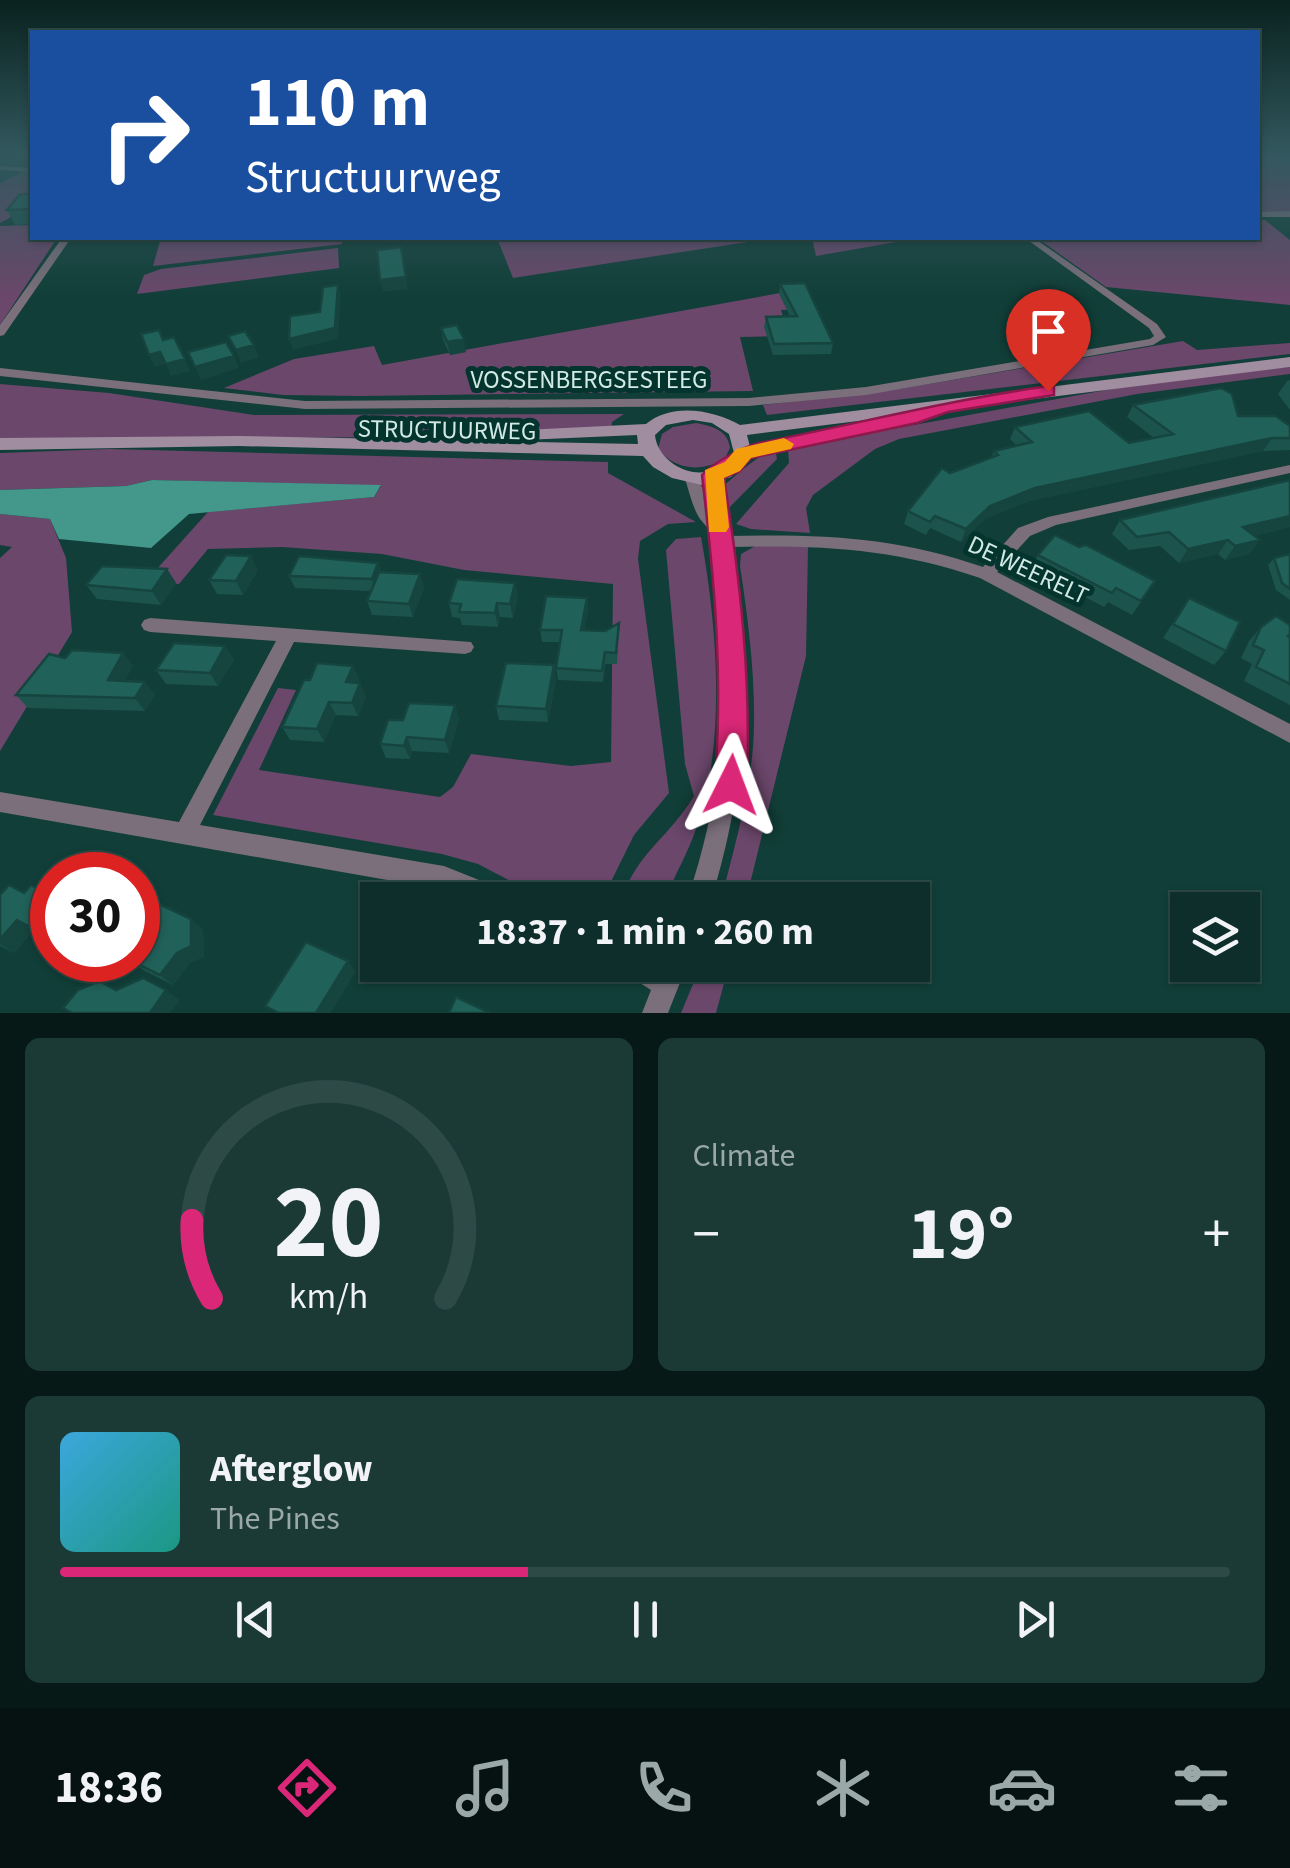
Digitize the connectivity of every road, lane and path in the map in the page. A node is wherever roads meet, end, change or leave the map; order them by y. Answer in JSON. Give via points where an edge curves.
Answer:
{"nodes":[{"id":1,"x":1290,"y":214,"type":"edge"},
{"id":2,"x":1260,"y":215,"type":"edge"},
{"id":3,"x":65,"y":240,"type":"edge"},
{"id":4,"x":1032,"y":240,"type":"edge"},
{"id":5,"x":0,"y":333,"type":"edge"},
{"id":6,"x":1290,"y":362,"type":"edge"},
{"id":7,"x":0,"y":372,"type":"edge"},
{"id":8,"x":944,"y":407,"type":"junction"},
{"id":9,"x":731,"y":427,"type":"junction"},
{"id":10,"x":652,"y":429,"type":"junction"},
{"id":11,"x":239,"y":441,"type":"junction"},
{"id":12,"x":434,"y":443,"type":"junction"},
{"id":13,"x":0,"y":444,"type":"edge"},
{"id":14,"x":744,"y":454,"type":"junction"},
{"id":15,"x":650,"y":457,"type":"junction"},
{"id":16,"x":1290,"y":469,"type":"edge"},
{"id":17,"x":713,"y":475,"type":"junction"},
{"id":18,"x":690,"y":476,"type":"junction"},
{"id":19,"x":718,"y":536,"type":"junction"},
{"id":20,"x":986,"y":574,"type":"junction"},
{"id":21,"x":150,"y":625,"type":"dead end"},
{"id":22,"x":289,"y":634,"type":"junction"},
{"id":23,"x":465,"y":647,"type":"dead end"},
{"id":24,"x":1290,"y":734,"type":"edge"},
{"id":25,"x":0,"y":802,"type":"edge"},
{"id":26,"x":184,"y":834,"type":"junction"},
{"id":27,"x":454,"y":882,"type":"edge"},
{"id":28,"x":703,"y":882,"type":"edge"},
{"id":29,"x":667,"y":982,"type":"edge"},
{"id":30,"x":654,"y":1013,"type":"edge"}],
"edges":[{"from":1,"to":2,"type":"street"},
{"from":3,"to":5,"type":"street"},
{"from":4,"to":7,"type":"street","name":"VOSSENBERGSESTEEG","via":[[1160,337],[866,391],[749,402],[305,405]]},
{"from":6,"to":8,"type":"main road"},
{"from":8,"to":9,"type":"main road"},
{"from":8,"to":14,"type":"main road"},
{"from":9,"to":10,"type":"main road","name":"STRUCTUURWEG","via":[[685,416]]},
{"from":9,"to":14,"type":"main road"},
{"from":10,"to":12,"type":"main road","name":"STRUCTUURWEG"},
{"from":10,"to":15,"type":"main road"},
{"from":11,"to":12,"type":"main road","name":"STRUCTUURWEG"},
{"from":11,"to":13,"type":"main road","name":"STRUCTUURWEG"},
{"from":11,"to":15,"type":"main road","name":"STRUCTUURWEG","via":[[274,451]]},
{"from":12,"to":15,"type":"main road","name":"STRUCTUURWEG"},
{"from":14,"to":17,"type":"main road"},
{"from":15,"to":18,"type":"main road"},
{"from":16,"to":20,"type":"street","via":[[1054,521],[1024,532]]},
{"from":17,"to":18,"type":"main road"},
{"from":17,"to":19,"type":"street"},
{"from":18,"to":19,"type":"street"},
{"from":19,"to":20,"type":"street","name":"DE WEERELT","via":[[865,540]]},
{"from":19,"to":28,"type":"street","via":[[733,620],[736,698],[731,785]]},
{"from":20,"to":24,"type":"street","name":"DE WEERELT"},
{"from":21,"to":22,"type":"street"},
{"from":22,"to":23,"type":"street"},
{"from":22,"to":26,"type":"street"},
{"from":25,"to":26,"type":"street"},
{"from":26,"to":27,"type":"street"},
{"from":29,"to":30,"type":"street"}]}
